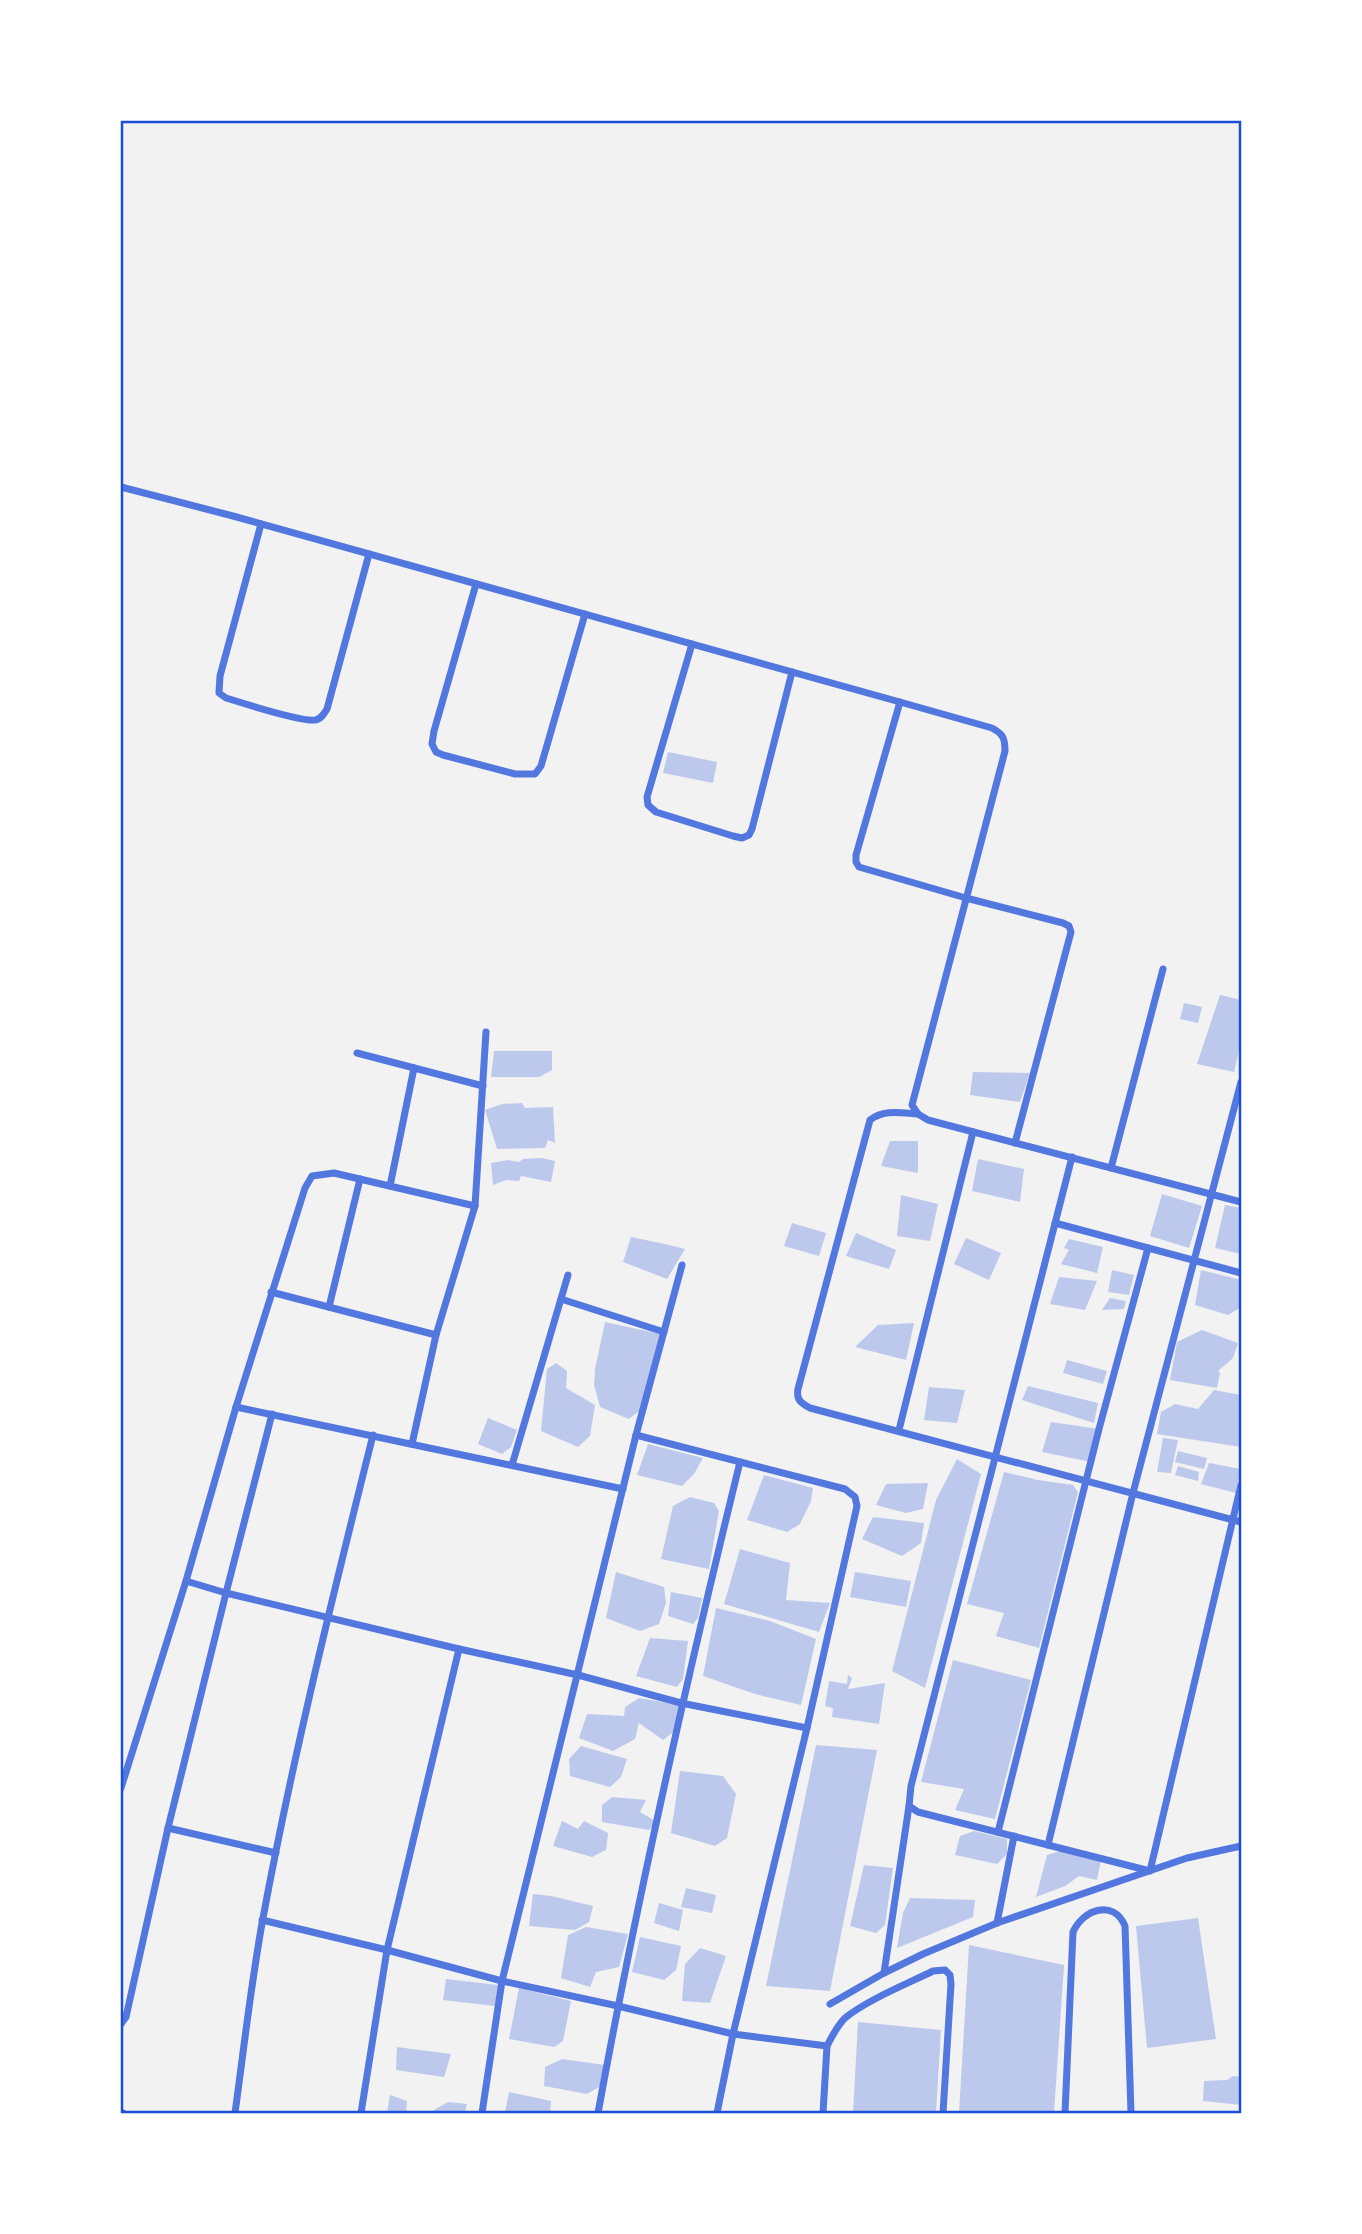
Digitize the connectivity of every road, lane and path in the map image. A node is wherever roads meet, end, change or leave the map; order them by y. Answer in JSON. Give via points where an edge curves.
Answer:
{"nodes":[{"id":1,"x":121,"y":486,"type":"edge"},
{"id":2,"x":261,"y":524,"type":"junction"},
{"id":3,"x":369,"y":554,"type":"junction"},
{"id":4,"x":476,"y":584,"type":"junction"},
{"id":5,"x":585,"y":614,"type":"junction"},
{"id":6,"x":692,"y":644,"type":"junction"},
{"id":7,"x":792,"y":672,"type":"junction"},
{"id":8,"x":900,"y":702,"type":"junction"},
{"id":9,"x":966,"y":898,"type":"junction"},
{"id":10,"x":1163,"y":969,"type":"dead end"},
{"id":11,"x":486,"y":1032,"type":"dead end"},
{"id":12,"x":357,"y":1053,"type":"dead end"},
{"id":13,"x":414,"y":1068,"type":"junction"},
{"id":14,"x":1241,"y":1082,"type":"edge"},
{"id":15,"x":483,"y":1086,"type":"junction"},
{"id":16,"x":918,"y":1114,"type":"junction"},
{"id":17,"x":973,"y":1132,"type":"junction"},
{"id":18,"x":1015,"y":1143,"type":"junction"},
{"id":19,"x":1072,"y":1157,"type":"junction"},
{"id":20,"x":1111,"y":1168,"type":"junction"},
{"id":21,"x":360,"y":1179,"type":"junction"},
{"id":22,"x":390,"y":1186,"type":"junction"},
{"id":23,"x":1211,"y":1194,"type":"junction"},
{"id":24,"x":1241,"y":1202,"type":"edge"},
{"id":25,"x":475,"y":1206,"type":"junction"},
{"id":26,"x":1055,"y":1223,"type":"junction"},
{"id":27,"x":1148,"y":1248,"type":"junction"},
{"id":28,"x":1194,"y":1261,"type":"junction"},
{"id":29,"x":682,"y":1265,"type":"dead end"},
{"id":30,"x":1241,"y":1273,"type":"edge"},
{"id":31,"x":568,"y":1275,"type":"dead end"},
{"id":32,"x":271,"y":1292,"type":"junction"},
{"id":33,"x":561,"y":1299,"type":"junction"},
{"id":34,"x":329,"y":1307,"type":"junction"},
{"id":35,"x":664,"y":1332,"type":"junction"},
{"id":36,"x":436,"y":1335,"type":"junction"},
{"id":37,"x":236,"y":1406,"type":"junction"},
{"id":38,"x":272,"y":1414,"type":"junction"},
{"id":39,"x":899,"y":1430,"type":"junction"},
{"id":40,"x":636,"y":1435,"type":"junction"},
{"id":41,"x":373,"y":1436,"type":"junction"},
{"id":42,"x":412,"y":1444,"type":"junction"},
{"id":43,"x":994,"y":1456,"type":"junction"},
{"id":44,"x":740,"y":1462,"type":"junction"},
{"id":45,"x":512,"y":1465,"type":"junction"},
{"id":46,"x":1086,"y":1481,"type":"junction"},
{"id":47,"x":1241,"y":1485,"type":"edge"},
{"id":48,"x":623,"y":1489,"type":"junction"},
{"id":49,"x":1133,"y":1493,"type":"junction"},
{"id":50,"x":1232,"y":1520,"type":"junction"},
{"id":51,"x":1241,"y":1522,"type":"edge"},
{"id":52,"x":186,"y":1581,"type":"junction"},
{"id":53,"x":226,"y":1593,"type":"junction"},
{"id":54,"x":327,"y":1618,"type":"junction"},
{"id":55,"x":459,"y":1649,"type":"junction"},
{"id":56,"x":578,"y":1675,"type":"junction"},
{"id":57,"x":681,"y":1703,"type":"junction"},
{"id":58,"x":807,"y":1728,"type":"junction"},
{"id":59,"x":121,"y":1788,"type":"edge"},
{"id":60,"x":909,"y":1806,"type":"junction"},
{"id":61,"x":168,"y":1828,"type":"junction"},
{"id":62,"x":998,"y":1832,"type":"junction"},
{"id":63,"x":1014,"y":1836,"type":"junction"},
{"id":64,"x":1048,"y":1845,"type":"junction"},
{"id":65,"x":1241,"y":1846,"type":"edge"},
{"id":66,"x":276,"y":1853,"type":"junction"},
{"id":67,"x":1150,"y":1871,"type":"junction"},
{"id":68,"x":262,"y":1920,"type":"junction"},
{"id":69,"x":997,"y":1923,"type":"junction"},
{"id":70,"x":387,"y":1950,"type":"junction"},
{"id":71,"x":884,"y":1973,"type":"junction"},
{"id":72,"x":502,"y":1981,"type":"junction"},
{"id":73,"x":830,"y":2004,"type":"dead end"},
{"id":74,"x":618,"y":2006,"type":"junction"},
{"id":75,"x":121,"y":2024,"type":"edge"},
{"id":76,"x":733,"y":2034,"type":"junction"},
{"id":77,"x":827,"y":2046,"type":"junction"},
{"id":78,"x":235,"y":2113,"type":"edge"},
{"id":79,"x":361,"y":2113,"type":"edge"},
{"id":80,"x":482,"y":2113,"type":"edge"},
{"id":81,"x":598,"y":2113,"type":"edge"},
{"id":82,"x":717,"y":2113,"type":"edge"},
{"id":83,"x":823,"y":2113,"type":"edge"},
{"id":84,"x":943,"y":2113,"type":"edge"},
{"id":85,"x":1065,"y":2113,"type":"edge"},
{"id":86,"x":1131,"y":2113,"type":"edge"}],
"edges":[{"from":1,"to":2,"type":"street"},
{"from":2,"to":3,"type":"street"},
{"from":2,"to":3,"type":"street","via":[[220,676],[219,694],[226,698],[301,718],[323,716]]},
{"from":3,"to":4,"type":"street"},
{"from":4,"to":5,"type":"street"},
{"from":4,"to":5,"type":"street","via":[[432,744],[443,755],[515,774],[535,774]]},
{"from":5,"to":6,"type":"street"},
{"from":6,"to":7,"type":"street"},
{"from":6,"to":7,"type":"street","via":[[648,805],[656,812],[733,836],[750,835]]},
{"from":7,"to":8,"type":"street"},
{"from":8,"to":9,"type":"street","via":[[992,728],[1005,741]]},
{"from":8,"to":9,"type":"street","via":[[856,862],[866,871]]},
{"from":9,"to":16,"type":"street","via":[[914,1091],[912,1105]]},
{"from":9,"to":18,"type":"street","via":[[1063,923],[1071,932]]},
{"from":10,"to":20,"type":"street"},
{"from":11,"to":15,"type":"street"},
{"from":12,"to":13,"type":"street"},
{"from":13,"to":15,"type":"street"},
{"from":13,"to":22,"type":"street"},
{"from":14,"to":23,"type":"street"},
{"from":15,"to":25,"type":"street"},
{"from":16,"to":17,"type":"street"},
{"from":16,"to":39,"type":"street","via":[[891,1112],[870,1121],[797,1396],[810,1408]]},
{"from":17,"to":18,"type":"street"},
{"from":17,"to":39,"type":"street"},
{"from":18,"to":19,"type":"street"},
{"from":19,"to":20,"type":"street"},
{"from":19,"to":26,"type":"street"},
{"from":20,"to":23,"type":"street"},
{"from":21,"to":22,"type":"street"},
{"from":21,"to":32,"type":"street","via":[[334,1173],[312,1176]]},
{"from":21,"to":34,"type":"street"},
{"from":22,"to":25,"type":"street"},
{"from":23,"to":24,"type":"street"},
{"from":23,"to":28,"type":"street"},
{"from":25,"to":36,"type":"street"},
{"from":26,"to":27,"type":"street"},
{"from":26,"to":43,"type":"street"},
{"from":27,"to":28,"type":"street"},
{"from":27,"to":46,"type":"street"},
{"from":28,"to":30,"type":"street"},
{"from":28,"to":49,"type":"street"},
{"from":29,"to":35,"type":"street"},
{"from":31,"to":33,"type":"street"},
{"from":32,"to":34,"type":"street"},
{"from":32,"to":37,"type":"street"},
{"from":33,"to":35,"type":"street"},
{"from":33,"to":45,"type":"street"},
{"from":34,"to":36,"type":"street"},
{"from":35,"to":40,"type":"street"},
{"from":36,"to":42,"type":"street"},
{"from":37,"to":38,"type":"street"},
{"from":37,"to":52,"type":"street"},
{"from":38,"to":41,"type":"street"},
{"from":38,"to":53,"type":"street"},
{"from":39,"to":43,"type":"street"},
{"from":40,"to":44,"type":"street"},
{"from":40,"to":48,"type":"street"},
{"from":41,"to":42,"type":"street"},
{"from":41,"to":54,"type":"street"},
{"from":42,"to":45,"type":"street"},
{"from":43,"to":46,"type":"street"},
{"from":43,"to":60,"type":"street"},
{"from":44,"to":57,"type":"street"},
{"from":44,"to":58,"type":"street","via":[[845,1489],[855,1497],[855,1516]]},
{"from":45,"to":48,"type":"street"},
{"from":46,"to":49,"type":"street"},
{"from":46,"to":62,"type":"street"},
{"from":47,"to":50,"type":"street"},
{"from":48,"to":56,"type":"street"},
{"from":49,"to":50,"type":"street"},
{"from":49,"to":64,"type":"street"},
{"from":50,"to":51,"type":"street"},
{"from":50,"to":67,"type":"street"},
{"from":52,"to":53,"type":"street"},
{"from":52,"to":59,"type":"street"},
{"from":53,"to":54,"type":"street"},
{"from":53,"to":61,"type":"street"},
{"from":54,"to":55,"type":"street"},
{"from":54,"to":66,"type":"street"},
{"from":55,"to":56,"type":"street"},
{"from":55,"to":70,"type":"street"},
{"from":56,"to":57,"type":"street"},
{"from":56,"to":72,"type":"street"},
{"from":57,"to":58,"type":"street"},
{"from":57,"to":74,"type":"street"},
{"from":58,"to":76,"type":"street"},
{"from":60,"to":62,"type":"street"},
{"from":60,"to":71,"type":"street"},
{"from":61,"to":66,"type":"street"},
{"from":61,"to":75,"type":"street"},
{"from":62,"to":63,"type":"street"},
{"from":63,"to":64,"type":"street"},
{"from":63,"to":69,"type":"street"},
{"from":64,"to":67,"type":"street"},
{"from":65,"to":67,"type":"street"},
{"from":66,"to":68,"type":"street"},
{"from":67,"to":69,"type":"street"},
{"from":68,"to":70,"type":"street"},
{"from":68,"to":78,"type":"street"},
{"from":69,"to":71,"type":"street"},
{"from":70,"to":72,"type":"street"},
{"from":70,"to":79,"type":"street"},
{"from":71,"to":73,"type":"street"},
{"from":72,"to":74,"type":"street"},
{"from":72,"to":80,"type":"street"},
{"from":74,"to":76,"type":"street"},
{"from":74,"to":81,"type":"street"},
{"from":76,"to":77,"type":"street"},
{"from":76,"to":82,"type":"street"},
{"from":77,"to":83,"type":"street"},
{"from":77,"to":84,"type":"street","via":[[845,2019],[860,2009],[933,1971],[945,1970],[951,1984]]},
{"from":85,"to":86,"type":"street","via":[[1073,1933],[1077,1922],[1101,1910],[1114,1912],[1125,1926]]}]}
